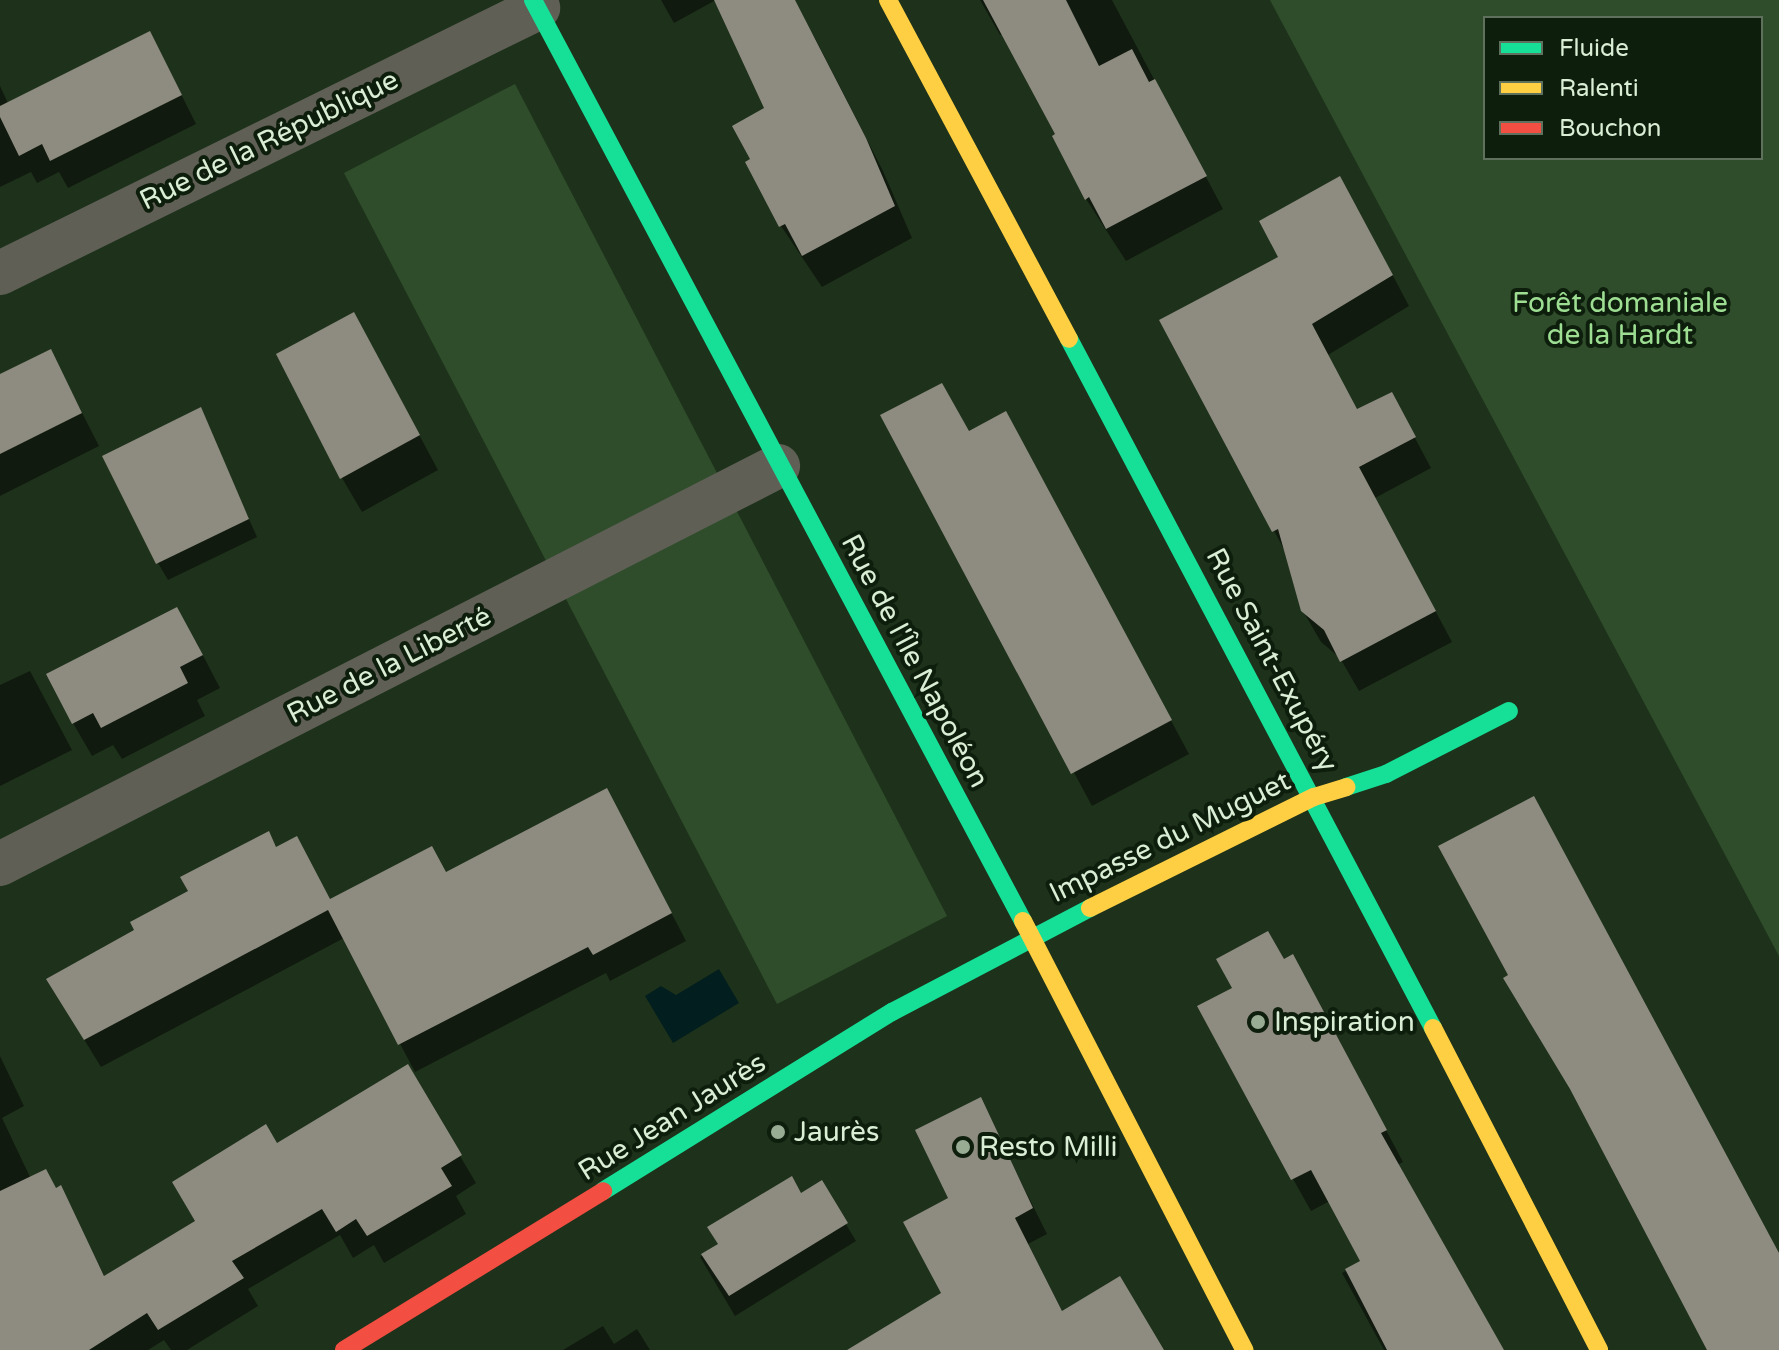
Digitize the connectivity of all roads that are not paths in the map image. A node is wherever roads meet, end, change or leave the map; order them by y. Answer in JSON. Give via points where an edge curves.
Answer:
{"nodes":[{"id":1,"x":888,"y":0,"type":"edge"},
{"id":2,"x":536,"y":4,"type":"edge"},
{"id":3,"x":0,"y":273,"type":"edge"},
{"id":4,"x":778,"y":466,"type":"junction"},
{"id":5,"x":1509,"y":711,"type":"dead end"},
{"id":6,"x":1314,"y":797,"type":"junction"},
{"id":7,"x":0,"y":864,"type":"edge"},
{"id":8,"x":1032,"y":937,"type":"junction"},
{"id":9,"x":344,"y":1350,"type":"edge"},
{"id":10,"x":1244,"y":1350,"type":"edge"},
{"id":11,"x":1599,"y":1350,"type":"edge"}],
"edges":[{"from":1,"to":6,"type":"street","name":"Rue Saint-Exupéry"},
{"from":2,"to":3,"type":"street","name":"Rue de la République"},
{"from":2,"to":4,"type":"street","name":"Rue de l'Île Napoléon"},
{"from":4,"to":7,"type":"street","name":"Rue de la Liberté"},
{"from":4,"to":8,"type":"street","name":"Rue de l'Île Napoléon"},
{"from":5,"to":6,"type":"street","name":"Impasse du Muguet","via":[[1386,774]]},
{"from":6,"to":8,"type":"street","name":"Impasse du Muguet"},
{"from":6,"to":11,"type":"street","name":"Rue Saint-Exupéry"},
{"from":8,"to":9,"type":"street","name":"Rue Jean Jaurès","via":[[892,1012]]},
{"from":8,"to":10,"type":"street","name":"Rue de l'Île Napoléon"}]}
